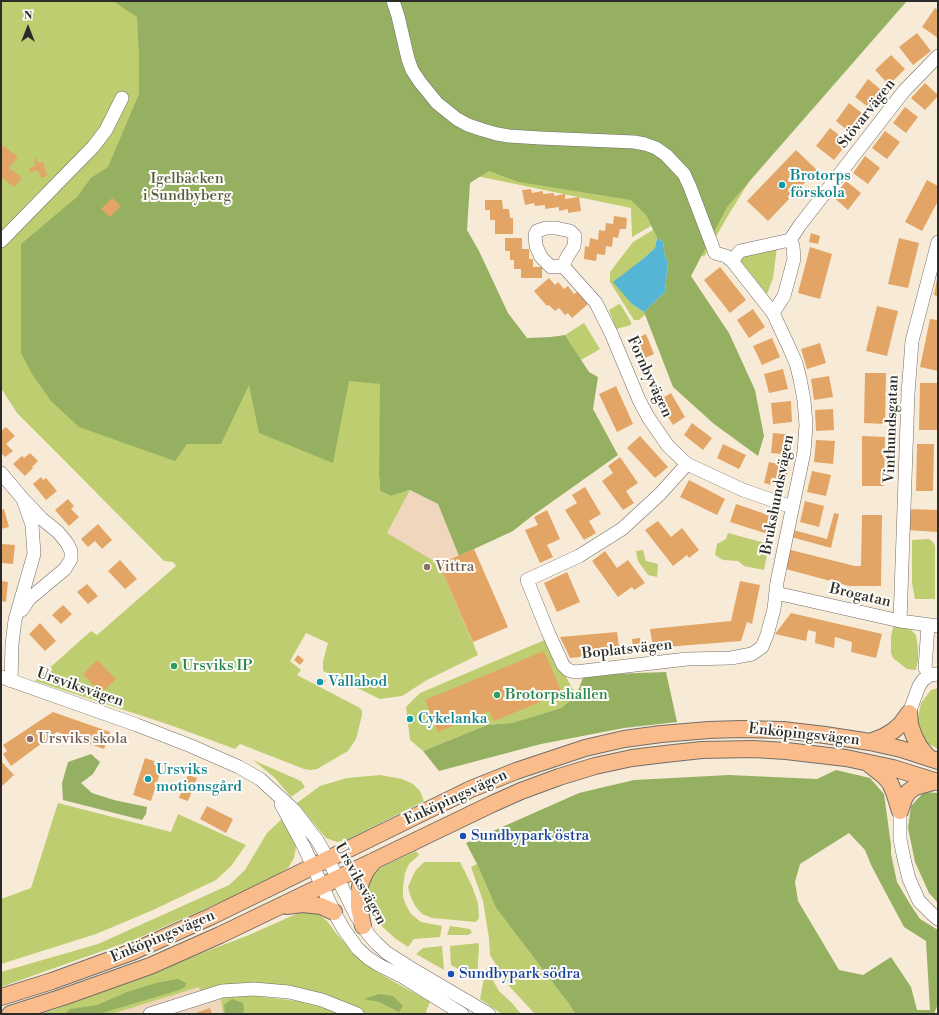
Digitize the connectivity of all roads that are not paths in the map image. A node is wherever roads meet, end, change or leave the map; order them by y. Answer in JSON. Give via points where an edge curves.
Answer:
{"nodes":[{"id":1,"x":393,"y":1,"type":"edge"},
{"id":2,"x":938,"y":56,"type":"edge"},
{"id":3,"x":122,"y":98,"type":"dead end"},
{"id":4,"x":790,"y":240,"type":"junction"},
{"id":5,"x":1,"y":241,"type":"edge"},
{"id":6,"x":938,"y":242,"type":"edge"},
{"id":7,"x":732,"y":261,"type":"junction"},
{"id":8,"x":563,"y":266,"type":"dead end"},
{"id":9,"x":773,"y":313,"type":"junction"},
{"id":10,"x":687,"y":464,"type":"junction"},
{"id":11,"x":1,"y":473,"type":"edge"},
{"id":12,"x":23,"y":499,"type":"junction"},
{"id":13,"x":792,"y":507,"type":"junction"},
{"id":14,"x":776,"y":593,"type":"junction"},
{"id":15,"x":15,"y":620,"type":"junction"},
{"id":16,"x":900,"y":621,"type":"junction"},
{"id":17,"x":934,"y":626,"type":"edge"},
{"id":18,"x":934,"y":675,"type":"edge"},
{"id":19,"x":6,"y":679,"type":"edge"},
{"id":20,"x":909,"y":713,"type":"junction"},
{"id":21,"x":870,"y":742,"type":"junction"},
{"id":22,"x":933,"y":759,"type":"edge"},
{"id":23,"x":867,"y":762,"type":"junction"},
{"id":24,"x":937,"y":781,"type":"edge"},
{"id":25,"x":276,"y":793,"type":"junction"},
{"id":26,"x":900,"y":811,"type":"junction"},
{"id":27,"x":328,"y":859,"type":"junction"},
{"id":28,"x":375,"y":860,"type":"junction"},
{"id":29,"x":313,"y":866,"type":"junction"},
{"id":30,"x":337,"y":878,"type":"junction"},
{"id":31,"x":322,"y":886,"type":"junction"},
{"id":32,"x":275,"y":908,"type":"junction"},
{"id":33,"x":334,"y":912,"type":"junction"},
{"id":34,"x":938,"y":919,"type":"edge"},
{"id":35,"x":363,"y":926,"type":"junction"},
{"id":36,"x":1,"y":997,"type":"edge"},
{"id":37,"x":10,"y":1014,"type":"edge"},
{"id":38,"x":150,"y":1014,"type":"edge"},
{"id":39,"x":357,"y":1014,"type":"edge"},
{"id":40,"x":462,"y":1014,"type":"edge"},
{"id":41,"x":489,"y":1014,"type":"edge"}],
"edges":[{"from":1,"to":7,"type":"street","via":[[412,70],[428,93],[449,113],[468,125],[497,134],[634,142],[656,148],[684,174],[715,253]]},
{"from":2,"to":4,"type":"street","name":"Stövarvägen","via":[[904,91]]},
{"from":3,"to":5,"type":"street","via":[[106,130],[93,147]]},
{"from":4,"to":7,"type":"street","via":[[740,251]]},
{"from":4,"to":9,"type":"street","via":[[794,259],[784,296]]},
{"from":6,"to":16,"type":"street","name":"Vinthundsgatan","via":[[912,341]]},
{"from":7,"to":9,"type":"street","name":"Brukshundsvägen"},
{"from":8,"to":10,"type":"street","name":"Fornbyvägen","via":[[596,303],[648,417],[668,446]]},
{"from":9,"to":13,"type":"street","name":"Brukshundsvägen","via":[[796,363],[805,406],[804,452]]},
{"from":10,"to":13,"type":"street","name":"Fornbyvägen","via":[[743,490]]},
{"from":10,"to":14,"type":"street","name":"Boplatsvägen","via":[[660,494],[622,529],[579,556],[527,580],[563,665],[575,672],[752,654],[762,647],[767,635]]},
{"from":11,"to":12,"type":"street"},
{"from":12,"to":15,"type":"street","via":[[32,525],[34,554]]},
{"from":12,"to":15,"type":"street","via":[[67,543],[71,559],[65,569],[29,599]]},
{"from":13,"to":14,"type":"street","name":"Brukshundsvägen"},
{"from":14,"to":16,"type":"street","name":"Brogatan"},
{"from":15,"to":19,"type":"street"},
{"from":16,"to":17,"type":"street","name":"Brogatan"},
{"from":17,"to":18,"type":"street","via":[[925,668]]},
{"from":18,"to":20,"type":"street","via":[[923,680],[918,686]]},
{"from":19,"to":25,"type":"street","name":"Ursviksvägen","via":[[191,746],[250,773]]},
{"from":20,"to":21,"type":"main road","via":[[893,731]]},
{"from":20,"to":22,"type":"main road","via":[[910,725],[919,746]]},
{"from":21,"to":22,"type":"main road","name":"Enköpingsvägen"},
{"from":21,"to":27,"type":"main road","name":"Enköpingsvägen","via":[[783,730],[741,729],[681,732],[624,739],[585,748],[471,789]]},
{"from":23,"to":24,"type":"main road","name":"Enköpingsvägen"},
{"from":23,"to":26,"type":"main road","via":[[890,783]]},
{"from":23,"to":28,"type":"main road","name":"Enköpingsvägen","via":[[786,750],[753,749],[702,750],[632,758],[595,766],[521,791]]},
{"from":24,"to":26,"type":"main road","via":[[915,787],[908,792]]},
{"from":25,"to":27,"type":"street","name":"Ursviksvägen","via":[[294,810]]},
{"from":25,"to":29,"type":"street","name":"Ursviksvägen"},
{"from":26,"to":34,"type":"street","via":[[900,839],[909,879],[919,901]]},
{"from":27,"to":29,"type":"main road","name":"Enköpingsvägen"},
{"from":27,"to":30,"type":"street","name":"Ursviksvägen"},
{"from":28,"to":30,"type":"main road","name":"Enköpingsvägen"},
{"from":28,"to":35,"type":"main road","via":[[366,871],[359,892]]},
{"from":29,"to":31,"type":"street","name":"Ursviksvägen"},
{"from":29,"to":36,"type":"main road","name":"Enköpingsvägen","via":[[132,952]]},
{"from":30,"to":31,"type":"main road","name":"Enköpingsvägen"},
{"from":30,"to":35,"type":"street","name":"Ursviksvägen"},
{"from":31,"to":32,"type":"main road","name":"Enköpingsvägen"},
{"from":31,"to":33,"type":"street","name":"Ursviksvägen"},
{"from":32,"to":33,"type":"main road","via":[[307,904],[321,906]]},
{"from":32,"to":37,"type":"main road","name":"Enköpingsvägen","via":[[150,966]]},
{"from":33,"to":40,"type":"street","name":"Ursviksvägen","via":[[351,940],[368,958]]},
{"from":35,"to":41,"type":"street","name":"Ursviksvägen","via":[[387,953]]},
{"from":38,"to":39,"type":"street","via":[[222,991],[254,989],[289,992],[322,1000]]}]}
